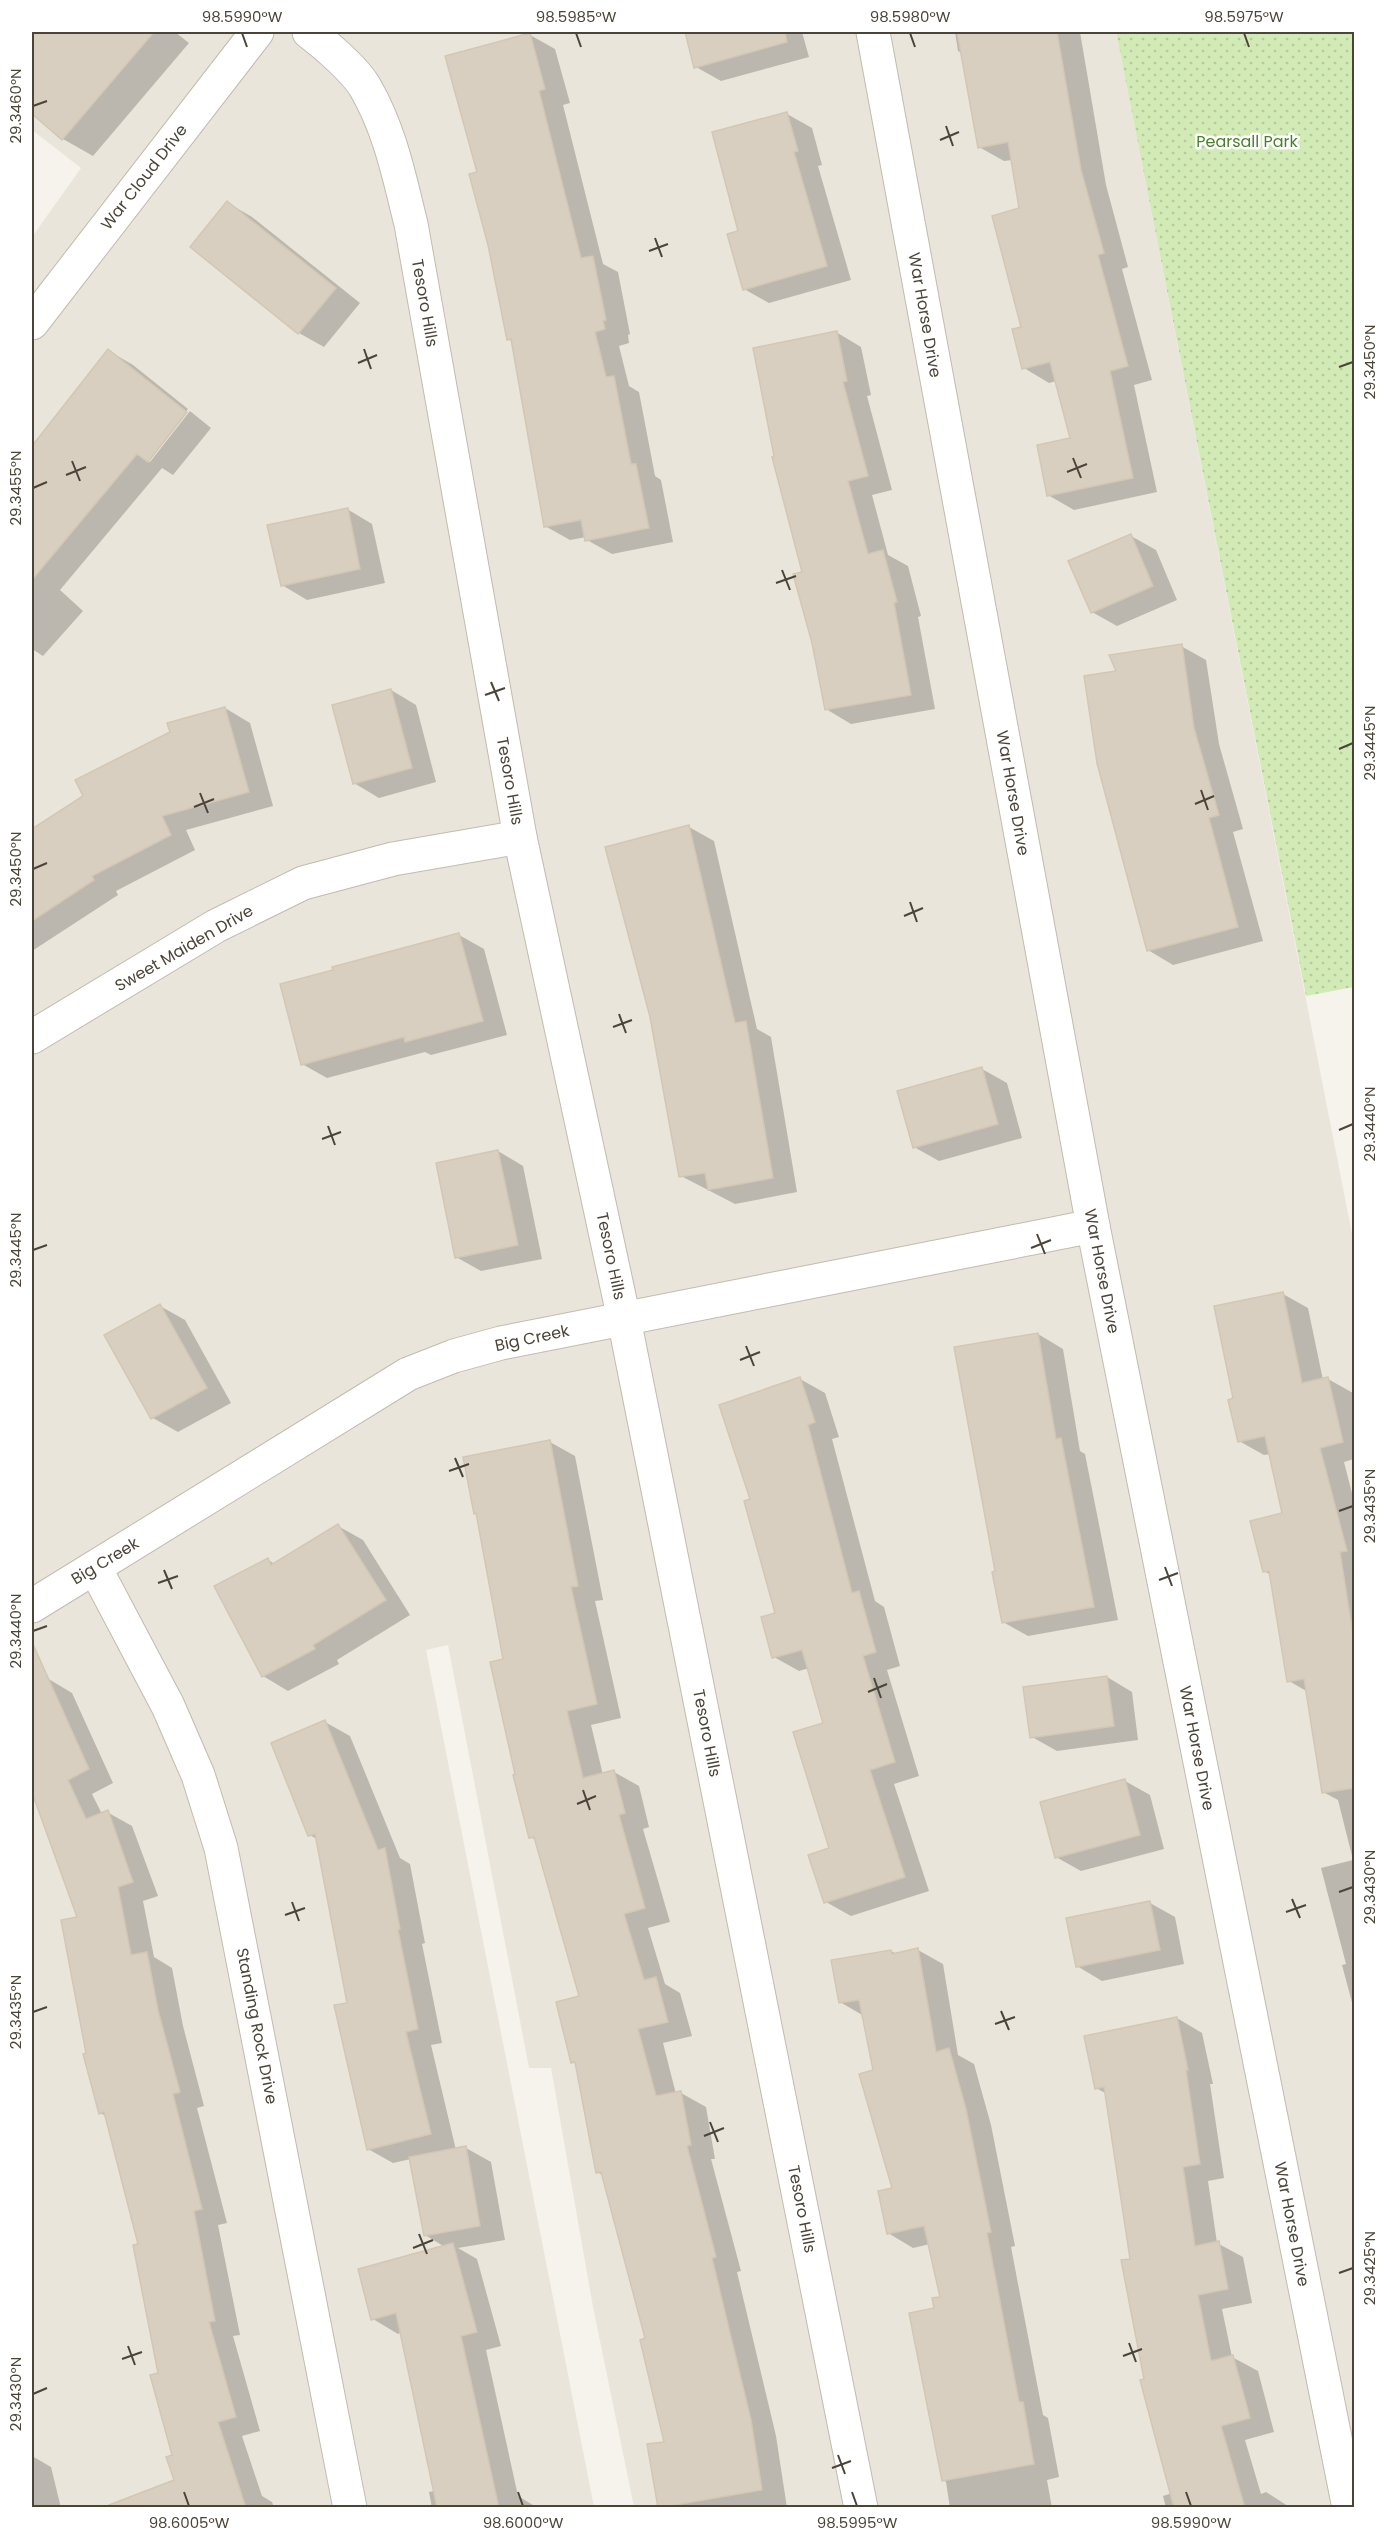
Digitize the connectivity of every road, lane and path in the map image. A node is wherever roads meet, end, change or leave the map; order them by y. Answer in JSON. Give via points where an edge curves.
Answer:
{"nodes":[{"id":1,"x":257,"y":32,"type":"edge"},
{"id":2,"x":309,"y":32,"type":"edge"},
{"id":3,"x":873,"y":32,"type":"edge"},
{"id":4,"x":32,"y":323,"type":"edge"},
{"id":5,"x":520,"y":837,"type":"junction"},
{"id":6,"x":32,"y":1038,"type":"edge"},
{"id":7,"x":1093,"y":1226,"type":"junction"},
{"id":8,"x":624,"y":1319,"type":"junction"},
{"id":9,"x":95,"y":1568,"type":"junction"},
{"id":10,"x":32,"y":1606,"type":"edge"},
{"id":11,"x":350,"y":2508,"type":"edge"},
{"id":12,"x":861,"y":2508,"type":"edge"},
{"id":13,"x":1349,"y":2508,"type":"edge"}],
"edges":[{"from":1,"to":4,"type":"street","name":"War Cloud Drive"},
{"from":2,"to":5,"type":"street","name":"Tesoro Hills","via":[[364,85],[391,140],[411,224]]},
{"from":3,"to":7,"type":"street","name":"War Horse Drive"},
{"from":5,"to":6,"type":"street","name":"Sweet Maiden Drive","via":[[393,859],[303,883],[216,926]]},
{"from":5,"to":8,"type":"street","name":"Tesoro Hills"},
{"from":7,"to":8,"type":"street","name":"Big Creek"},
{"from":7,"to":13,"type":"street","name":"War Horse Drive"},
{"from":8,"to":9,"type":"street","name":"Big Creek","via":[[501,1343],[408,1374]]},
{"from":8,"to":12,"type":"street","name":"Tesoro Hills"},
{"from":9,"to":10,"type":"street","name":"Big Creek"},
{"from":9,"to":11,"type":"street","name":"Standing Rock Drive","via":[[168,1706],[198,1775],[221,1848]]}]}
